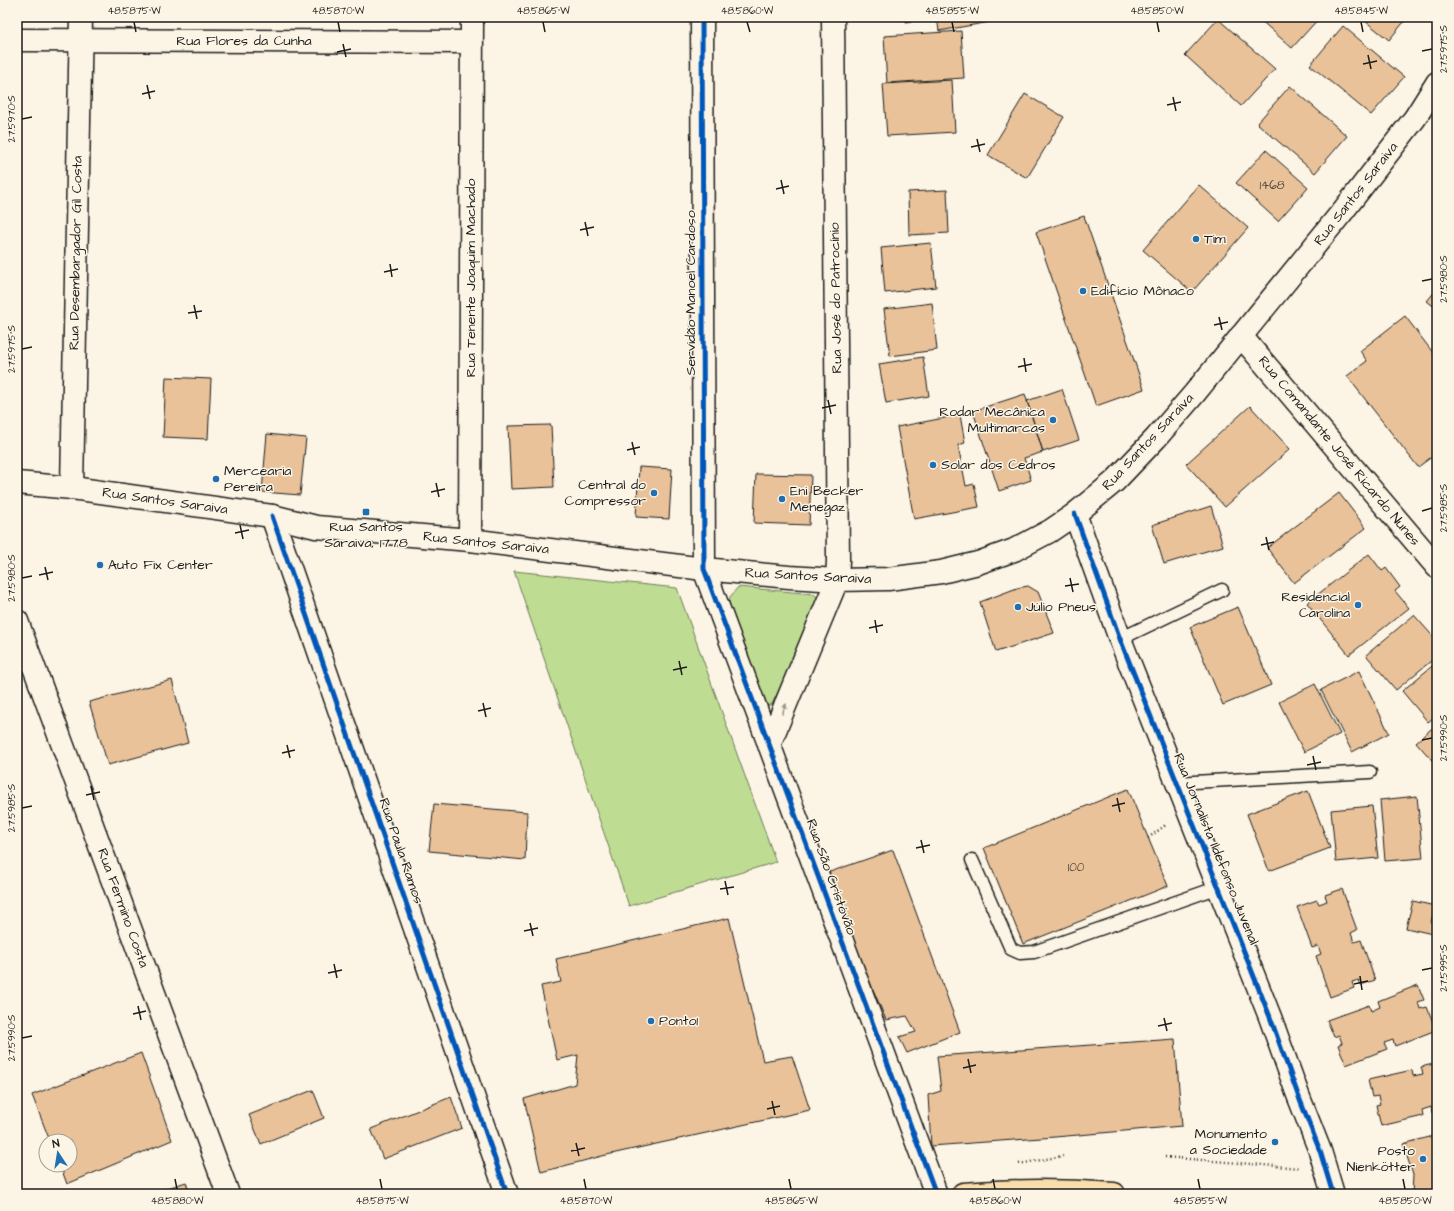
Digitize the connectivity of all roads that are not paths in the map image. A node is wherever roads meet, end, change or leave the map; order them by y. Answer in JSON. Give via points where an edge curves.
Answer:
{"nodes":[{"id":1,"x":80,"y":17,"type":"edge"},
{"id":2,"x":472,"y":17,"type":"edge"},
{"id":3,"x":702,"y":17,"type":"edge"},
{"id":4,"x":833,"y":17,"type":"edge"},
{"id":5,"x":17,"y":40,"type":"edge"},
{"id":6,"x":80,"y":40,"type":"junction"},
{"id":7,"x":471,"y":42,"type":"junction"},
{"id":8,"x":1435,"y":91,"type":"edge"},
{"id":9,"x":1241,"y":336,"type":"junction"},
{"id":10,"x":17,"y":483,"type":"edge"},
{"id":11,"x":72,"y":488,"type":"junction"},
{"id":12,"x":1075,"y":514,"type":"junction"},
{"id":13,"x":272,"y":516,"type":"junction"},
{"id":14,"x":470,"y":540,"type":"junction"},
{"id":15,"x":1437,"y":567,"type":"edge"},
{"id":16,"x":704,"y":569,"type":"junction"},
{"id":17,"x":837,"y":580,"type":"junction"},
{"id":18,"x":1222,"y":590,"type":"dead end"},
{"id":19,"x":17,"y":622,"type":"edge"},
{"id":20,"x":1120,"y":639,"type":"junction"},
{"id":21,"x":769,"y":745,"type":"junction"},
{"id":22,"x":1370,"y":772,"type":"dead end"},
{"id":23,"x":1176,"y":783,"type":"junction"},
{"id":24,"x":972,"y":860,"type":"dead end"},
{"id":25,"x":1219,"y":887,"type":"junction"},
{"id":26,"x":228,"y":1194,"type":"edge"},
{"id":27,"x":507,"y":1194,"type":"edge"},
{"id":28,"x":936,"y":1194,"type":"edge"},
{"id":29,"x":963,"y":1194,"type":"edge"},
{"id":30,"x":1114,"y":1194,"type":"edge"},
{"id":31,"x":1333,"y":1194,"type":"edge"}],
"edges":[{"from":1,"to":6,"type":"street","name":"Rua Desembargador Gil Costa"},
{"from":2,"to":7,"type":"street","name":"Rua Tenente Joaquim Machado"},
{"from":3,"to":16,"type":"street","name":"Servidão Manoel Cardoso"},
{"from":4,"to":17,"type":"street","name":"Rua José do Patrocínio"},
{"from":5,"to":6,"type":"street","name":"Rua Flores da Cunha"},
{"from":6,"to":7,"type":"street","name":"Rua Flores da Cunha"},
{"from":6,"to":11,"type":"street","name":"Rua Desembargador Gil Costa"},
{"from":7,"to":14,"type":"street","name":"Rua Tenente Joaquim Machado"},
{"from":8,"to":9,"type":"street","name":"Rua Santos Saraiva","via":[[1378,168]]},
{"from":9,"to":12,"type":"street","name":"Rua Santos Saraiva","via":[[1194,394],[1116,481]]},
{"from":9,"to":15,"type":"street","name":"Rua Comandante José Ricardo Nunes"},
{"from":10,"to":11,"type":"street","name":"Rua Santos Saraiva"},
{"from":11,"to":13,"type":"street","name":"Rua Santos Saraiva"},
{"from":12,"to":17,"type":"street","name":"Rua Santos Saraiva","via":[[1014,550],[978,563],[941,572],[888,579]]},
{"from":12,"to":20,"type":"street","name":"Rua Jornalista Ildefonso Juvenal"},
{"from":13,"to":14,"type":"street","name":"Rua Santos Saraiva","via":[[316,526]]},
{"from":13,"to":27,"type":"street","name":"Rua Paula Ramos"},
{"from":14,"to":16,"type":"street","name":"Rua Santos Saraiva"},
{"from":16,"to":17,"type":"street","name":"Rua Santos Saraiva"},
{"from":16,"to":21,"type":"street","name":"Rua São Cristóvão"},
{"from":21,"to":17,"type":"street","one_way":true},
{"from":18,"to":20,"type":"lane"},
{"from":19,"to":26,"type":"street","name":"Rua Fermino Costa"},
{"from":20,"to":23,"type":"street","name":"Rua Jornalista Ildefonso Juvenal"},
{"from":21,"to":28,"type":"street","name":"Rua São Cristóvão"},
{"from":22,"to":23,"type":"lane"},
{"from":23,"to":25,"type":"street","name":"Rua Jornalista Ildefonso Juvenal"},
{"from":24,"to":25,"type":"lane","via":[[1011,948],[1020,953],[1034,952]]},
{"from":25,"to":31,"type":"street","name":"Rua Jornalista Ildefonso Juvenal","via":[[1270,1016],[1320,1151]]},
{"from":29,"to":30,"type":"main road"}]}
